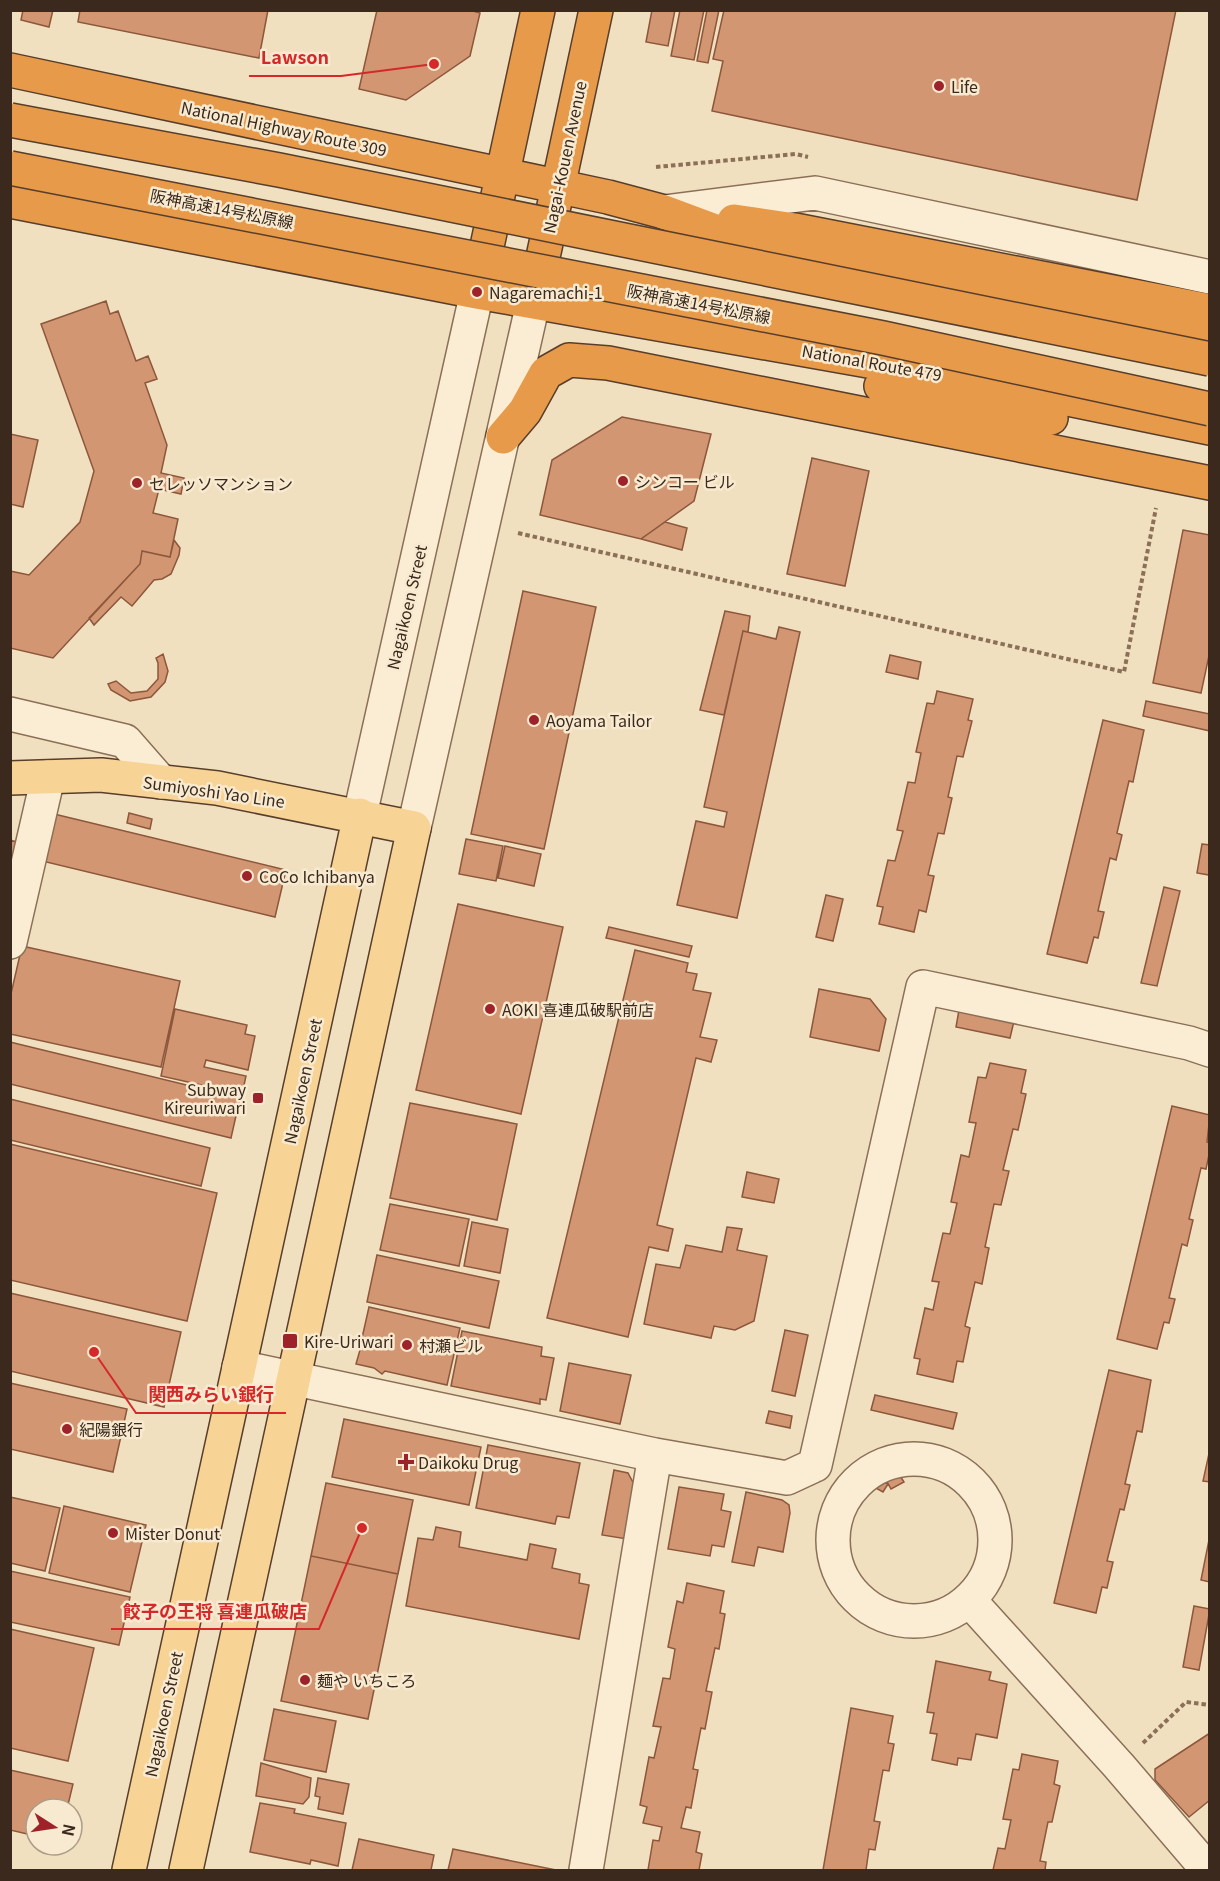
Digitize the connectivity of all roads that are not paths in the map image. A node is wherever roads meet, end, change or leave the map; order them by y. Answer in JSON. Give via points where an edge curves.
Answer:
{"nodes":[{"id":1,"x":538,"y":10,"type":"edge"},
{"id":2,"x":596,"y":10,"type":"edge"},
{"id":3,"x":10,"y":70,"type":"edge"},
{"id":4,"x":10,"y":120,"type":"edge"},
{"id":5,"x":10,"y":168,"type":"edge"},
{"id":6,"x":503,"y":176,"type":"junction"},
{"id":7,"x":558,"y":188,"type":"junction"},
{"id":8,"x":10,"y":201,"type":"edge"},
{"id":9,"x":664,"y":212,"type":"junction"},
{"id":10,"x":1209,"y":277,"type":"edge"},
{"id":11,"x":477,"y":292,"type":"junction"},
{"id":12,"x":533,"y":303,"type":"junction"},
{"id":13,"x":1209,"y":311,"type":"edge"},
{"id":14,"x":623,"y":320,"type":"junction"},
{"id":15,"x":1209,"y":338,"type":"edge"},
{"id":16,"x":1209,"y":359,"type":"edge"},
{"id":17,"x":1209,"y":409,"type":"edge"},
{"id":18,"x":1209,"y":428,"type":"edge"},
{"id":19,"x":503,"y":437,"type":"junction"},
{"id":20,"x":1209,"y":448,"type":"edge"},
{"id":21,"x":1209,"y":483,"type":"edge"},
{"id":22,"x":10,"y":714,"type":"edge"},
{"id":23,"x":48,"y":777,"type":"junction"},
{"id":24,"x":10,"y":778,"type":"edge"},
{"id":25,"x":161,"y":782,"type":"junction"},
{"id":26,"x":360,"y":815,"type":"junction"},
{"id":27,"x":414,"y":828,"type":"junction"},
{"id":28,"x":10,"y":942,"type":"edge"},
{"id":29,"x":1209,"y":1050,"type":"edge"},
{"id":30,"x":239,"y":1367,"type":"junction"},
{"id":31,"x":295,"y":1379,"type":"junction"},
{"id":32,"x":655,"y":1455,"type":"junction"},
{"id":33,"x":815,"y":1465,"type":"junction"},
{"id":34,"x":854,"y":1484,"type":"junction"},
{"id":35,"x":970,"y":1600,"type":"junction"},
{"id":36,"x":129,"y":1870,"type":"edge"},
{"id":37,"x":186,"y":1870,"type":"edge"},
{"id":38,"x":585,"y":1870,"type":"edge"},
{"id":39,"x":1208,"y":1870,"type":"edge"}],
"edges":[{"from":1,"to":6,"type":"highway"},
{"from":2,"to":7,"type":"highway","name":"Nagai-Kouen Avenue"},
{"from":3,"to":6,"type":"highway","name":"National Highway Route 309"},
{"from":4,"to":16,"type":"highway","bridge":true,"via":[[279,170]]},
{"from":5,"to":17,"type":"highway","name":"阪神高速14号松原線","bridge":true,"via":[[883,338]]},
{"from":6,"to":7,"type":"highway","name":"National Highway Route 309"},
{"from":6,"to":11,"type":"highway"},
{"from":7,"to":9,"type":"highway"},
{"from":7,"to":12,"type":"highway","name":"Nagai-Kouen Avenue"},
{"from":8,"to":11,"type":"highway"},
{"from":9,"to":10,"type":"street","via":[[815,193]]},
{"from":9,"to":13,"type":"highway","via":[[795,230]]},
{"from":9,"to":15,"type":"highway","via":[[758,247]]},
{"from":11,"to":12,"type":"highway"},
{"from":11,"to":26,"type":"street","name":"Nagaikoen Street"},
{"from":12,"to":14,"type":"highway","name":"National Route 479"},
{"from":12,"to":19,"type":"street"},
{"from":14,"to":18,"type":"highway","name":"National Route 479","via":[[970,379]]},
{"from":14,"to":20,"type":"highway","via":[[715,352]]},
{"from":19,"to":21,"type":"highway","via":[[525,411],[546,373],[569,360],[608,363]]},
{"from":19,"to":27,"type":"street"},
{"from":22,"to":25,"type":"street","via":[[125,741]]},
{"from":23,"to":24,"type":"main road","name":"Sumiyoshi Yao Line"},
{"from":23,"to":25,"type":"main road","name":"Sumiyoshi Yao Line","via":[[101,775]]},
{"from":23,"to":28,"type":"street"},
{"from":25,"to":26,"type":"main road","name":"Sumiyoshi Yao Line","via":[[217,788]]},
{"from":26,"to":27,"type":"main road","name":"Sumiyoshi Yao Line"},
{"from":26,"to":30,"type":"main road","name":"Nagaikoen Street"},
{"from":27,"to":31,"type":"main road"},
{"from":29,"to":33,"type":"street","via":[[923,987]]},
{"from":30,"to":31,"type":"street"},
{"from":30,"to":36,"type":"main road","name":"Nagaikoen Street"},
{"from":31,"to":32,"type":"street"},
{"from":31,"to":37,"type":"main road"},
{"from":32,"to":33,"type":"street","via":[[787,1478]]},
{"from":32,"to":38,"type":"street"},
{"from":33,"to":34,"type":"street"},
{"from":34,"to":35,"type":"street","via":[[838,1508],[832,1544],[839,1574],[856,1598],[890,1619],[913,1622],[946,1616]]},
{"from":34,"to":35,"type":"street","via":[[877,1466],[919,1457],[949,1464],[966,1476],[987,1500],[995,1522],[991,1570]]},
{"from":35,"to":39,"type":"street"}]}
